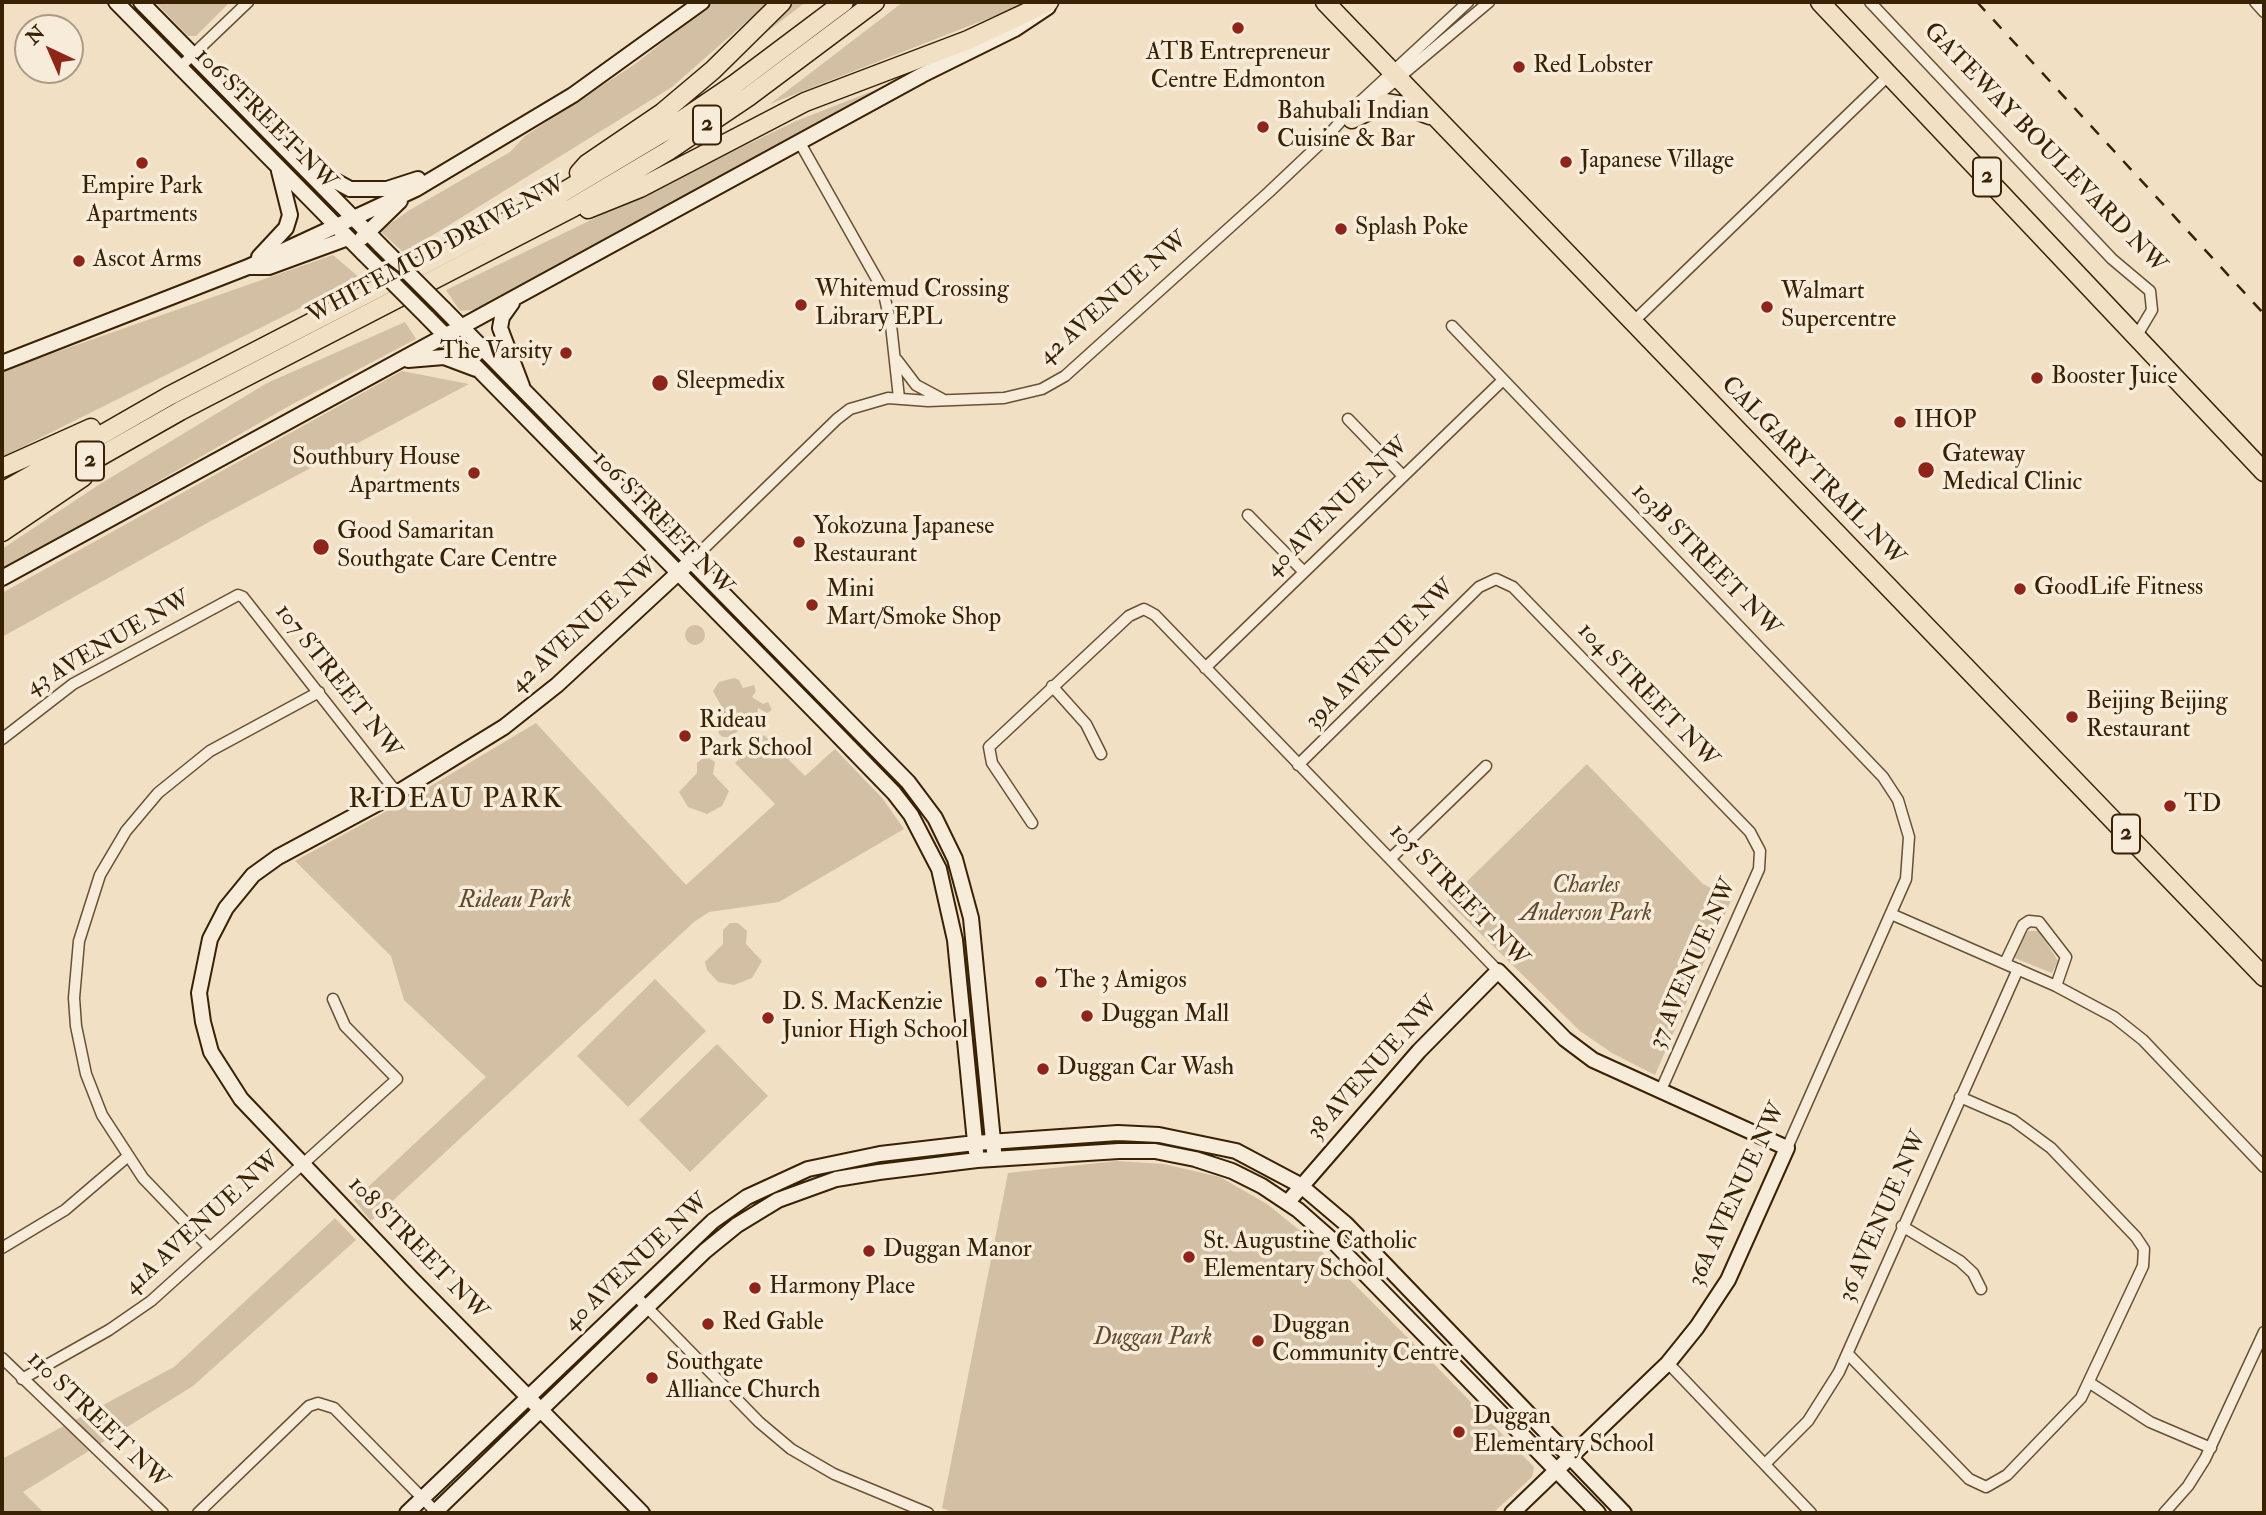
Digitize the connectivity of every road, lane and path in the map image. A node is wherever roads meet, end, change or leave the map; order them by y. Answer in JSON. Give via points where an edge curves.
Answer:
{"nodes":[{"id":1,"x":116,"y":2,"type":"edge"},
{"id":2,"x":141,"y":2,"type":"edge"},
{"id":3,"x":248,"y":2,"type":"edge"},
{"id":4,"x":702,"y":2,"type":"edge"},
{"id":5,"x":782,"y":2,"type":"edge"},
{"id":6,"x":844,"y":2,"type":"edge"},
{"id":7,"x":874,"y":2,"type":"edge"},
{"id":8,"x":1052,"y":2,"type":"edge"},
{"id":9,"x":1325,"y":2,"type":"edge"},
{"id":10,"x":1468,"y":2,"type":"edge"},
{"id":11,"x":1489,"y":2,"type":"edge"},
{"id":12,"x":1820,"y":2,"type":"edge"},
{"id":13,"x":1870,"y":2,"type":"edge"},
{"id":14,"x":2255,"y":2,"type":"edge"},
{"id":15,"x":2264,"y":12,"type":"edge"},
{"id":16,"x":193,"y":54,"type":"junction"},
{"id":17,"x":180,"y":67,"type":"junction"},
{"id":18,"x":1395,"y":74,"type":"junction"},
{"id":19,"x":1890,"y":74,"type":"junction"},
{"id":20,"x":1436,"y":117,"type":"junction"},
{"id":21,"x":1352,"y":119,"type":"junction"},
{"id":22,"x":1336,"y":128,"type":"junction"},
{"id":23,"x":800,"y":143,"type":"junction"},
{"id":24,"x":291,"y":153,"type":"junction"},
{"id":25,"x":277,"y":165,"type":"junction"},
{"id":26,"x":458,"y":165,"type":"junction"},
{"id":27,"x":415,"y":189,"type":"junction"},
{"id":28,"x":560,"y":194,"type":"junction"},
{"id":29,"x":355,"y":218,"type":"junction"},
{"id":30,"x":337,"y":226,"type":"junction"},
{"id":31,"x":366,"y":231,"type":"junction"},
{"id":32,"x":529,"y":233,"type":"junction"},
{"id":33,"x":348,"y":238,"type":"junction"},
{"id":34,"x":362,"y":252,"type":"junction"},
{"id":35,"x":248,"y":267,"type":"junction"},
{"id":36,"x":518,"y":297,"type":"junction"},
{"id":37,"x":1633,"y":322,"type":"junction"},
{"id":38,"x":1451,"y":326,"type":"dead end"},
{"id":39,"x":461,"y":327,"type":"junction"},
{"id":40,"x":445,"y":335,"type":"junction"},
{"id":41,"x":2136,"y":337,"type":"junction"},
{"id":42,"x":895,"y":357,"type":"junction"},
{"id":43,"x":399,"y":362,"type":"junction"},
{"id":44,"x":2,"y":363,"type":"edge"},
{"id":45,"x":480,"y":370,"type":"junction"},
{"id":46,"x":1503,"y":380,"type":"junction"},
{"id":47,"x":522,"y":388,"type":"junction"},
{"id":48,"x":899,"y":398,"type":"junction"},
{"id":49,"x":947,"y":401,"type":"junction"},
{"id":50,"x":174,"y":404,"type":"junction"},
{"id":51,"x":1348,"y":419,"type":"dead end"},
{"id":52,"x":2,"y":468,"type":"edge"},
{"id":53,"x":2264,"y":472,"type":"edge"},
{"id":54,"x":1403,"y":476,"type":"junction"},
{"id":55,"x":2,"y":492,"type":"edge"},
{"id":56,"x":2,"y":512,"type":"edge"},
{"id":57,"x":1248,"y":514,"type":"dead end"},
{"id":58,"x":2,"y":532,"type":"edge"},
{"id":59,"x":691,"y":561,"type":"junction"},
{"id":60,"x":1304,"y":572,"type":"junction"},
{"id":61,"x":678,"y":574,"type":"junction"},
{"id":62,"x":2,"y":578,"type":"edge"},
{"id":63,"x":1496,"y":579,"type":"joint"},
{"id":64,"x":243,"y":597,"type":"joint"},
{"id":65,"x":1205,"y":668,"type":"junction"},
{"id":66,"x":1052,"y":687,"type":"junction"},
{"id":67,"x":319,"y":692,"type":"junction"},
{"id":68,"x":2,"y":739,"type":"edge"},
{"id":69,"x":1101,"y":754,"type":"dead end"},
{"id":70,"x":1298,"y":765,"type":"junction"},
{"id":71,"x":1486,"y":766,"type":"dead end"},
{"id":72,"x":397,"y":793,"type":"junction"},
{"id":73,"x":1032,"y":823,"type":"dead end"},
{"id":74,"x":1909,"y":837,"type":"joint"},
{"id":75,"x":1760,"y":851,"type":"joint"},
{"id":76,"x":1390,"y":859,"type":"junction"},
{"id":77,"x":1891,"y":914,"type":"junction"},
{"id":78,"x":2005,"y":963,"type":"junction"},
{"id":79,"x":2018,"y":969,"type":"junction"},
{"id":80,"x":1498,"y":971,"type":"junction"},
{"id":81,"x":2264,"y":977,"type":"edge"},
{"id":82,"x":2056,"y":986,"type":"junction"},
{"id":83,"x":200,"y":993,"type":"joint"},
{"id":84,"x":333,"y":999,"type":"dead end"},
{"id":85,"x":1660,"y":1092,"type":"junction"},
{"id":86,"x":1960,"y":1097,"type":"junction"},
{"id":87,"x":994,"y":1142,"type":"junction"},
{"id":88,"x":975,"y":1143,"type":"junction"},
{"id":89,"x":1787,"y":1148,"type":"junction"},
{"id":90,"x":127,"y":1157,"type":"junction"},
{"id":91,"x":995,"y":1158,"type":"junction"},
{"id":92,"x":977,"y":1160,"type":"junction"},
{"id":93,"x":303,"y":1163,"type":"junction"},
{"id":94,"x":2264,"y":1167,"type":"edge"},
{"id":95,"x":1300,"y":1185,"type":"junction"},
{"id":96,"x":1288,"y":1202,"type":"junction"},
{"id":97,"x":1902,"y":1226,"type":"junction"},
{"id":98,"x":2,"y":1248,"type":"edge"},
{"id":99,"x":210,"y":1248,"type":"junction"},
{"id":100,"x":1981,"y":1289,"type":"dead end"},
{"id":101,"x":634,"y":1294,"type":"junction"},
{"id":102,"x":647,"y":1307,"type":"junction"},
{"id":103,"x":2264,"y":1332,"type":"edge"},
{"id":104,"x":1848,"y":1354,"type":"junction"},
{"id":105,"x":2,"y":1358,"type":"edge"},
{"id":106,"x":1668,"y":1363,"type":"junction"},
{"id":107,"x":22,"y":1379,"type":"junction"},
{"id":108,"x":2090,"y":1383,"type":"junction"},
{"id":109,"x":528,"y":1396,"type":"junction"},
{"id":110,"x":541,"y":1409,"type":"junction"},
{"id":111,"x":2211,"y":1448,"type":"junction"},
{"id":112,"x":1570,"y":1458,"type":"junction"},
{"id":113,"x":1765,"y":1464,"type":"junction"},
{"id":114,"x":1557,"y":1470,"type":"junction"},
{"id":115,"x":422,"y":1499,"type":"junction"},
{"id":116,"x":163,"y":1513,"type":"edge"},
{"id":117,"x":198,"y":1513,"type":"edge"},
{"id":118,"x":407,"y":1513,"type":"edge"},
{"id":119,"x":435,"y":1513,"type":"edge"},
{"id":120,"x":642,"y":1513,"type":"edge"},
{"id":121,"x":928,"y":1513,"type":"edge"},
{"id":122,"x":1512,"y":1513,"type":"edge"},
{"id":123,"x":1598,"y":1513,"type":"edge"},
{"id":124,"x":1624,"y":1513,"type":"edge"},
{"id":125,"x":1811,"y":1513,"type":"edge"},
{"id":126,"x":2164,"y":1513,"type":"edge"}],
"edges":[{"from":1,"to":17,"type":"street","name":"106 STREET NW"},
{"from":2,"to":16,"type":"street","name":"106 STREET NW"},
{"from":3,"to":16,"type":"street"},
{"from":4,"to":26,"type":"street","via":[[573,95]]},
{"from":5,"to":28,"type":"highway","via":[[713,70],[662,113],[587,164]]},
{"from":6,"to":28,"type":"highway","name":"WHITEMUD DRIVE NW","number":"2","via":[[667,130]]},
{"from":7,"to":32,"type":"highway","name":"WHITEMUD DRIVE NW","number":"2","via":[[801,60],[702,128]]},
{"from":8,"to":23,"type":"street","via":[[1024,24]]},
{"from":8,"to":32,"type":"highway","via":[[968,40],[805,102],[640,188]]},
{"from":9,"to":18,"type":"highway","name":"CALGARY TRAIL NW","number":"2"},
{"from":10,"to":18,"type":"street","name":"42 AVENUE NW"},
{"from":11,"to":18,"type":"street","name":"42 AVENUE NW"},
{"from":12,"to":19,"type":"highway","number":"2"},
{"from":13,"to":41,"type":"street","name":"GATEWAY BOULEVARD NW","via":[[2112,259],[2150,291],[2152,310]]},
{"from":14,"to":15,"type":"street"},
{"from":16,"to":17,"type":"street"},
{"from":16,"to":24,"type":"street","name":"106 STREET NW"},
{"from":17,"to":25,"type":"street","name":"106 STREET NW"},
{"from":18,"to":20,"type":"highway","name":"CALGARY TRAIL NW","number":"2"},
{"from":18,"to":21,"type":"street","name":"42 AVENUE NW"},
{"from":18,"to":22,"type":"street","name":"42 AVENUE NW"},
{"from":19,"to":37,"type":"street"},
{"from":19,"to":41,"type":"highway","number":"2"},
{"from":20,"to":21,"type":"highway","via":[[1390,103]]},
{"from":20,"to":37,"type":"highway","name":"CALGARY TRAIL NW","number":"2"},
{"from":21,"to":22,"type":"street","name":"42 AVENUE NW"},
{"from":22,"to":49,"type":"street","name":"42 AVENUE NW","via":[[1065,376],[1017,396]]},
{"from":23,"to":36,"type":"street"},
{"from":23,"to":42,"type":"street","via":[[880,284]]},
{"from":24,"to":26,"type":"street","via":[[350,189],[387,189]]},
{"from":24,"to":29,"type":"street","name":"106 STREET NW"},
{"from":25,"to":30,"type":"street","name":"106 STREET NW"},
{"from":25,"to":35,"type":"street","via":[[290,206],[289,222]]},
{"from":26,"to":27,"type":"street"},
{"from":27,"to":29,"type":"street"},
{"from":27,"to":31,"type":"street"},
{"from":28,"to":50,"type":"highway","name":"WHITEMUD DRIVE NW","number":"2"},
{"from":29,"to":30,"type":"street"},
{"from":29,"to":31,"type":"street","name":"106 STREET NW"},
{"from":29,"to":33,"type":"street"},
{"from":30,"to":33,"type":"street","name":"106 STREET NW"},
{"from":30,"to":35,"type":"street"},
{"from":31,"to":34,"type":"street"},
{"from":31,"to":39,"type":"street","name":"106 STREET NW","bridge":true},
{"from":32,"to":50,"type":"highway","name":"WHITEMUD DRIVE NW","number":"2"},
{"from":33,"to":34,"type":"street","name":"106 STREET NW"},
{"from":33,"to":35,"type":"street","via":[[269,267]]},
{"from":34,"to":40,"type":"street","name":"106 STREET NW","bridge":true},
{"from":35,"to":44,"type":"street"},
{"from":36,"to":39,"type":"street"},
{"from":36,"to":47,"type":"street","via":[[505,312],[500,328]]},
{"from":37,"to":81,"type":"highway","name":"CALGARY TRAIL NW","number":"2"},
{"from":38,"to":46,"type":"street","name":"103B STREET NW"},
{"from":39,"to":40,"type":"street"},
{"from":39,"to":47,"type":"street","name":"106 STREET NW"},
{"from":40,"to":43,"type":"street"},
{"from":40,"to":45,"type":"street","name":"106 STREET NW"},
{"from":41,"to":53,"type":"highway","number":"2"},
{"from":42,"to":48,"type":"street"},
{"from":42,"to":49,"type":"street","via":[[916,385]]},
{"from":43,"to":45,"type":"street","via":[[436,357]]},
{"from":43,"to":62,"type":"street"},
{"from":45,"to":61,"type":"street","name":"106 STREET NW"},
{"from":46,"to":54,"type":"street","name":"40 AVENUE NW"},
{"from":46,"to":74,"type":"street","name":"103B STREET NW","via":[[1882,777],[1898,800]]},
{"from":47,"to":59,"type":"street","name":"106 STREET NW"},
{"from":48,"to":49,"type":"street","name":"42 AVENUE NW"},
{"from":48,"to":59,"type":"street","name":"42 AVENUE NW","via":[[857,407],[836,419]]},
{"from":50,"to":52,"type":"highway"},
{"from":50,"to":55,"type":"highway","name":"WHITEMUD DRIVE NW","number":"2"},
{"from":50,"to":56,"type":"highway","name":"WHITEMUD DRIVE NW","number":"2"},
{"from":50,"to":58,"type":"highway"},
{"from":51,"to":54,"type":"street"},
{"from":54,"to":60,"type":"street","name":"40 AVENUE NW"},
{"from":57,"to":60,"type":"street"},
{"from":59,"to":61,"type":"street","name":"42 AVENUE NW"},
{"from":59,"to":87,"type":"street","name":"106 STREET NW","via":[[908,782],[943,833],[960,873],[974,934]]},
{"from":60,"to":65,"type":"street","name":"40 AVENUE NW"},
{"from":61,"to":72,"type":"street","name":"42 AVENUE NW","via":[[525,711]]},
{"from":61,"to":88,"type":"street","name":"106 STREET NW","via":[[894,793],[931,849],[955,940]]},
{"from":63,"to":70,"type":"street","name":"39A AVENUE NW","via":[[1479,587]]},
{"from":63,"to":75,"type":"street","name":"104 STREET NW","via":[[1513,587],[1749,832]]},
{"from":64,"to":67,"type":"street","name":"107 STREET NW"},
{"from":64,"to":68,"type":"street","name":"43 AVENUE NW","via":[[233,597],[73,684]]},
{"from":65,"to":66,"type":"street","name":"105 STREET NW","via":[[1144,609],[1129,616]]},
{"from":65,"to":70,"type":"street","name":"105 STREET NW"},
{"from":66,"to":69,"type":"street","via":[[1086,724]]},
{"from":66,"to":73,"type":"street","via":[[989,747],[992,763]]},
{"from":67,"to":72,"type":"street","name":"107 STREET NW"},
{"from":67,"to":90,"type":"street","via":[[210,751],[176,776],[142,811],[100,875],[84,918],[76,970],[76,1026],[92,1090]]},
{"from":70,"to":76,"type":"street","name":"105 STREET NW"},
{"from":71,"to":76,"type":"street"},
{"from":72,"to":83,"type":"street","name":"42 AVENUE NW","via":[[253,875],[226,908],[210,939]]},
{"from":74,"to":77,"type":"street","name":"36A AVENUE NW","via":[[1906,879]]},
{"from":75,"to":85,"type":"street","name":"37 AVENUE NW","via":[[1759,869]]},
{"from":76,"to":80,"type":"street","name":"105 STREET NW"},
{"from":77,"to":78,"type":"street"},
{"from":77,"to":89,"type":"street","name":"36A AVENUE NW"},
{"from":78,"to":79,"type":"street"},
{"from":78,"to":82,"type":"street","via":[[2023,925],[2039,922],[2066,957]]},
{"from":79,"to":82,"type":"street"},
{"from":79,"to":86,"type":"street","name":"36 AVENUE NW"},
{"from":80,"to":85,"type":"street","name":"105 STREET NW","via":[[1581,1052]]},
{"from":80,"to":95,"type":"street","name":"38 AVENUE NW","via":[[1419,1051]]},
{"from":82,"to":94,"type":"street","via":[[2097,1006],[2132,1031]]},
{"from":83,"to":93,"type":"street","name":"108 STREET NW","via":[[207,1040],[218,1068],[241,1099]]},
{"from":84,"to":93,"type":"street","name":"41A AVENUE NW","via":[[345,1026],[397,1079]]},
{"from":85,"to":89,"type":"street","name":"105 STREET NW"},
{"from":86,"to":97,"type":"street","name":"36 AVENUE NW"},
{"from":86,"to":108,"type":"street","via":[[2013,1120],[2039,1138],[2144,1249],[2143,1266]]},
{"from":87,"to":88,"type":"street","name":"40 AVENUE NW"},
{"from":87,"to":91,"type":"street","name":"106 STREET NW"},
{"from":87,"to":95,"type":"street","via":[[1118,1133],[1160,1135],[1236,1151]]},
{"from":88,"to":92,"type":"street","name":"106 STREET NW"},
{"from":88,"to":101,"type":"street","name":"40 AVENUE NW","via":[[840,1161],[775,1182],[724,1211]]},
{"from":89,"to":106,"type":"street","name":"36A AVENUE NW","via":[[1728,1280]]},
{"from":90,"to":98,"type":"street","via":[[65,1210]]},
{"from":90,"to":99,"type":"street"},
{"from":91,"to":92,"type":"street"},
{"from":91,"to":96,"type":"street","via":[[1155,1152],[1232,1171]]},
{"from":92,"to":102,"type":"street","name":"40 AVENUE NW","via":[[836,1180],[778,1200],[721,1237]]},
{"from":93,"to":99,"type":"street","name":"41A AVENUE NW"},
{"from":93,"to":109,"type":"street","name":"108 STREET NW"},
{"from":95,"to":96,"type":"street","name":"38 AVENUE NW"},
{"from":95,"to":112,"type":"street","via":[[1346,1224]]},
{"from":96,"to":114,"type":"street","via":[[1331,1239]]},
{"from":97,"to":100,"type":"street","via":[[1961,1261]]},
{"from":97,"to":104,"type":"street","name":"36 AVENUE NW"},
{"from":99,"to":107,"type":"street","name":"41A AVENUE NW","via":[[129,1318]]},
{"from":101,"to":102,"type":"street"},
{"from":101,"to":109,"type":"street","name":"40 AVENUE NW"},
{"from":102,"to":110,"type":"street","name":"40 AVENUE NW"},
{"from":102,"to":121,"type":"street","via":[[791,1449],[834,1474]]},
{"from":103,"to":111,"type":"street"},
{"from":104,"to":108,"type":"street","via":[[1969,1479],[1986,1488],[2007,1475],[2065,1418]]},
{"from":104,"to":113,"type":"street","name":"36 AVENUE NW","via":[[1817,1409]]},
{"from":105,"to":107,"type":"street","name":"110 STREET NW"},
{"from":106,"to":112,"type":"street","name":"36A AVENUE NW"},
{"from":106,"to":113,"type":"street"},
{"from":107,"to":116,"type":"street","name":"110 STREET NW"},
{"from":108,"to":111,"type":"street","via":[[2150,1422]]},
{"from":109,"to":110,"type":"street","name":"108 STREET NW"},
{"from":109,"to":115,"type":"street","name":"40 AVENUE NW"},
{"from":110,"to":119,"type":"street","name":"40 AVENUE NW"},
{"from":110,"to":120,"type":"street","name":"108 STREET NW"},
{"from":111,"to":126,"type":"street","via":[[2188,1486]]},
{"from":112,"to":114,"type":"street","name":"36A AVENUE NW"},
{"from":112,"to":124,"type":"street"},
{"from":113,"to":125,"type":"street"},
{"from":114,"to":122,"type":"street","name":"36A AVENUE NW"},
{"from":114,"to":123,"type":"street"},
{"from":115,"to":117,"type":"street","via":[[325,1404],[309,1406]]},
{"from":115,"to":118,"type":"street","name":"40 AVENUE NW"},
{"from":115,"to":119,"type":"street"}]}
